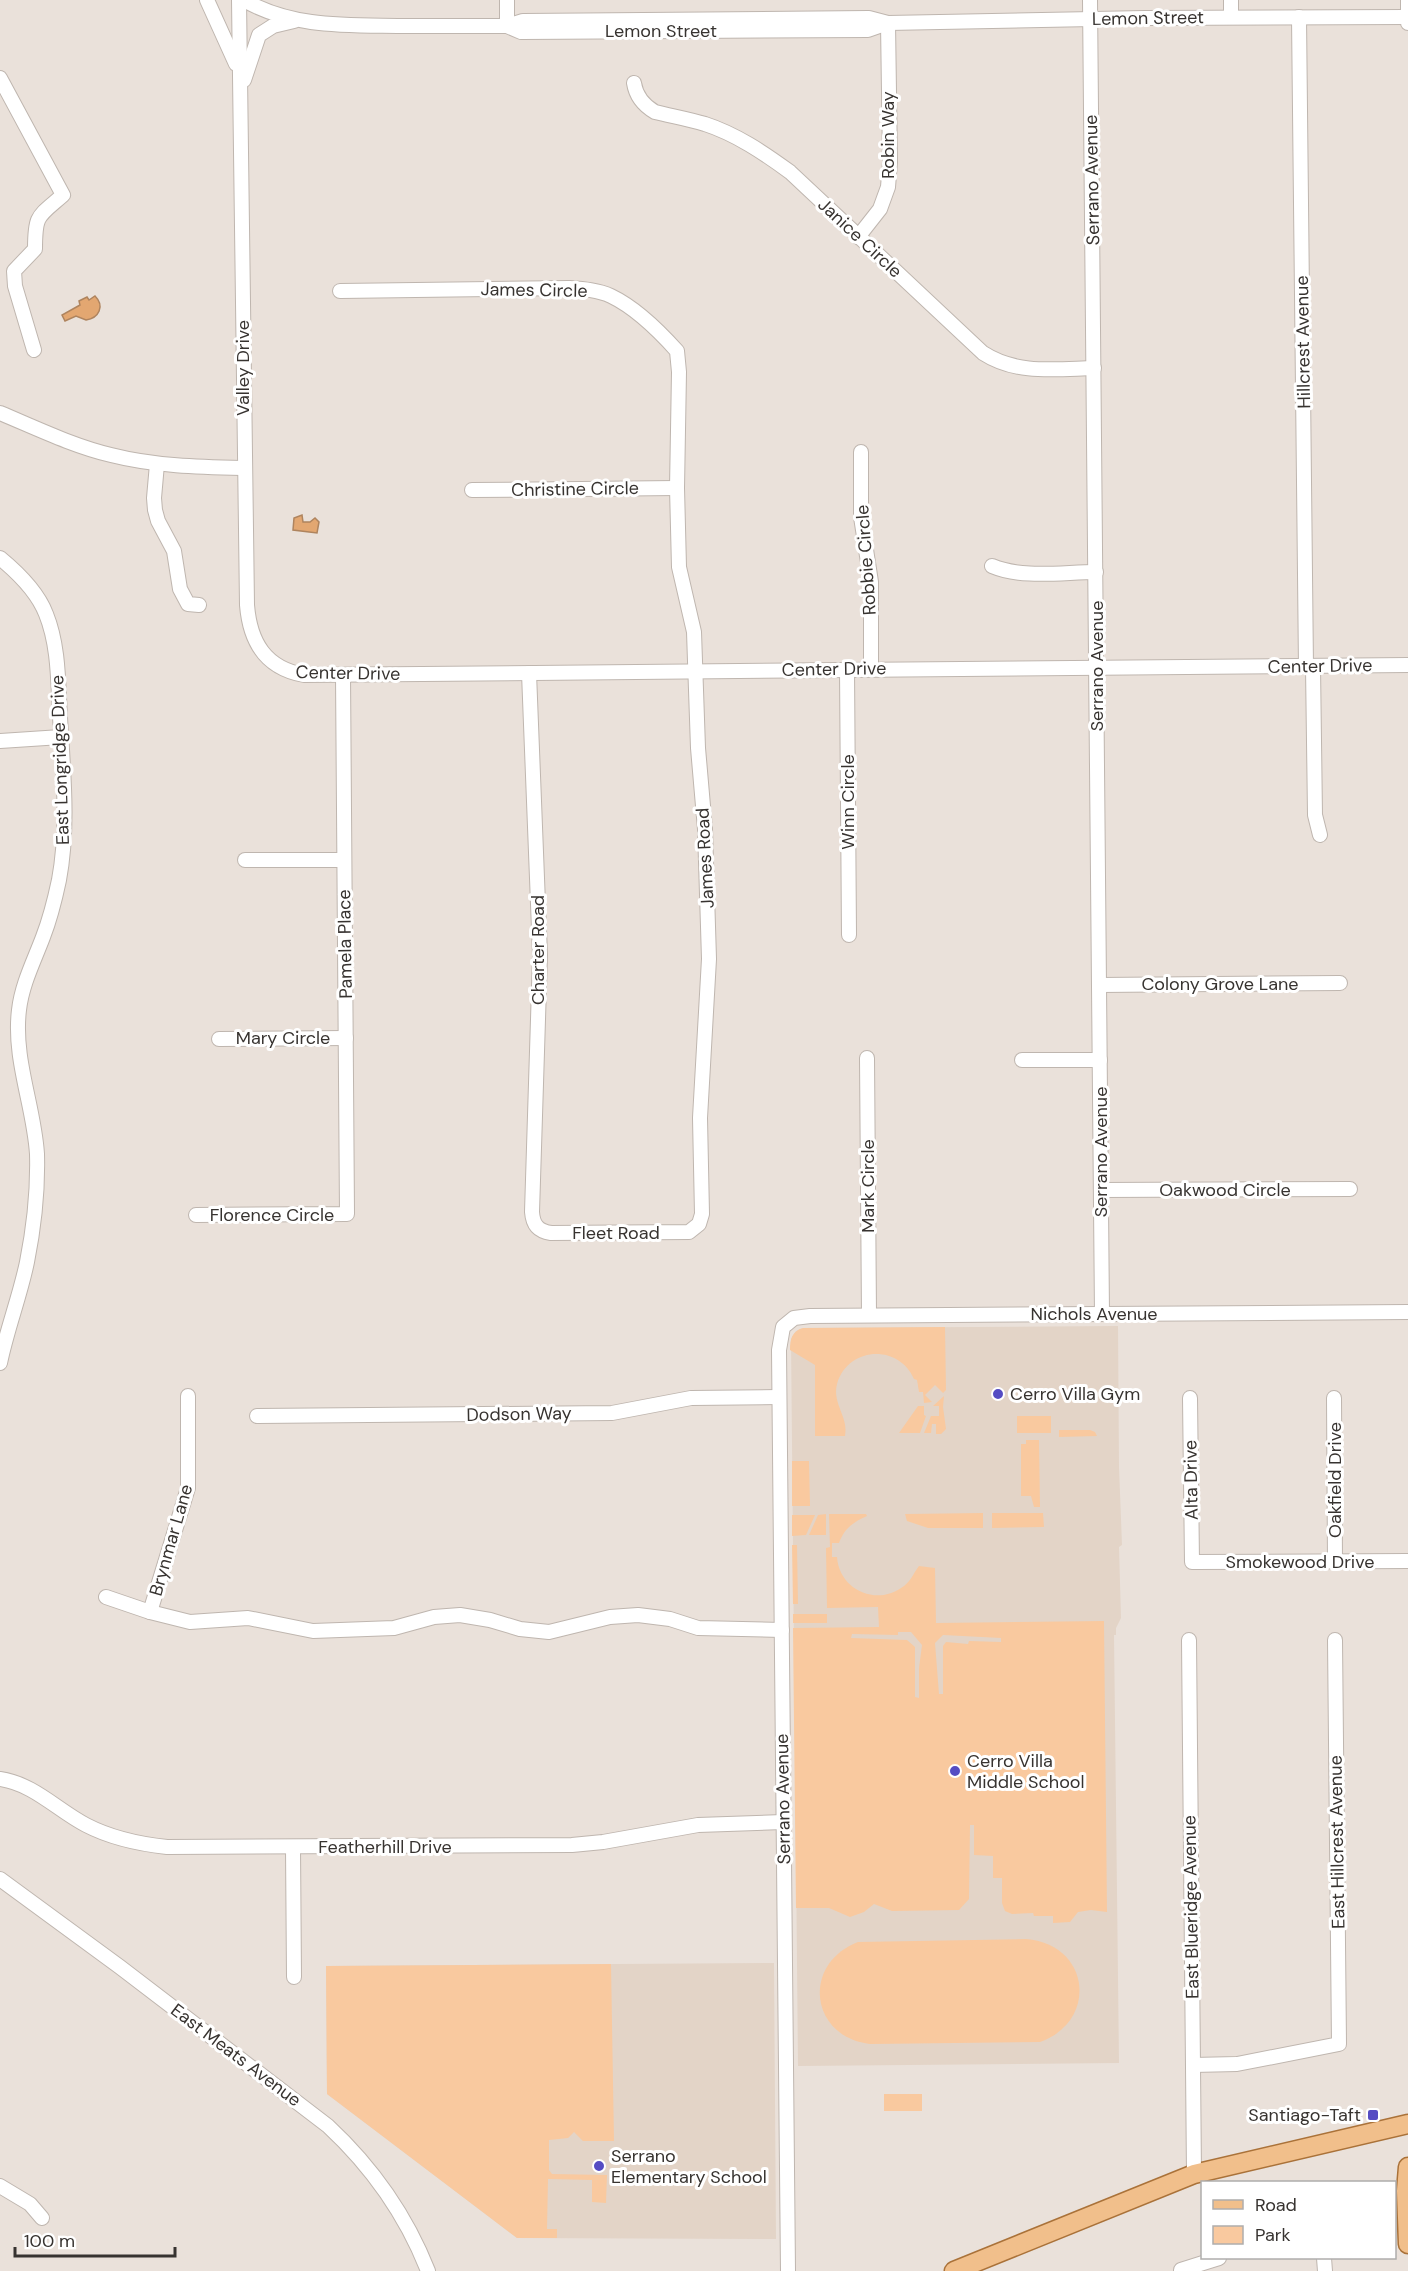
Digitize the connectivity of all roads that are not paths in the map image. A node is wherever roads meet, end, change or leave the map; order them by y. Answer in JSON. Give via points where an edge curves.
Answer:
{"nodes":[{"id":1,"x":207,"y":0,"type":"edge"},
{"id":2,"x":239,"y":0,"type":"edge"},
{"id":3,"x":244,"y":0,"type":"edge"},
{"id":4,"x":507,"y":0,"type":"edge"},
{"id":5,"x":1090,"y":0,"type":"edge"},
{"id":6,"x":1231,"y":0,"type":"edge"},
{"id":7,"x":1408,"y":0,"type":"edge"},
{"id":8,"x":1231,"y":17,"type":"junction"},
{"id":9,"x":1299,"y":17,"type":"junction"},
{"id":10,"x":1408,"y":17,"type":"edge"},
{"id":11,"x":1091,"y":19,"type":"junction"},
{"id":12,"x":296,"y":20,"type":"junction"},
{"id":13,"x":1408,"y":22,"type":"edge"},
{"id":14,"x":888,"y":23,"type":"junction"},
{"id":15,"x":507,"y":26,"type":"junction"},
{"id":16,"x":241,"y":76,"type":"junction"},
{"id":17,"x":0,"y":78,"type":"edge"},
{"id":18,"x":634,"y":83,"type":"dead end"},
{"id":19,"x":241,"y":91,"type":"junction"},
{"id":20,"x":858,"y":237,"type":"junction"},
{"id":21,"x":340,"y":291,"type":"dead end"},
{"id":22,"x":34,"y":350,"type":"dead end"},
{"id":23,"x":1094,"y":368,"type":"junction"},
{"id":24,"x":0,"y":412,"type":"edge"},
{"id":25,"x":861,"y":452,"type":"dead end"},
{"id":26,"x":157,"y":464,"type":"junction"},
{"id":27,"x":243,"y":468,"type":"junction"},
{"id":28,"x":677,"y":488,"type":"junction"},
{"id":29,"x":472,"y":490,"type":"dead end"},
{"id":30,"x":0,"y":558,"type":"edge"},
{"id":31,"x":992,"y":566,"type":"dead end"},
{"id":32,"x":1096,"y":572,"type":"junction"},
{"id":33,"x":199,"y":605,"type":"dead end"},
{"id":34,"x":266,"y":656,"type":"joint"},
{"id":35,"x":1408,"y":665,"type":"edge"},
{"id":36,"x":1096,"y":667,"type":"junction"},
{"id":37,"x":1309,"y":667,"type":"junction"},
{"id":38,"x":847,"y":669,"type":"junction"},
{"id":39,"x":871,"y":669,"type":"junction"},
{"id":40,"x":696,"y":671,"type":"junction"},
{"id":41,"x":529,"y":673,"type":"junction"},
{"id":42,"x":343,"y":675,"type":"junction"},
{"id":43,"x":61,"y":737,"type":"junction"},
{"id":44,"x":0,"y":741,"type":"edge"},
{"id":45,"x":1320,"y":835,"type":"dead end"},
{"id":46,"x":245,"y":860,"type":"dead end"},
{"id":47,"x":344,"y":860,"type":"junction"},
{"id":48,"x":849,"y":935,"type":"dead end"},
{"id":49,"x":1340,"y":983,"type":"dead end"},
{"id":50,"x":1100,"y":985,"type":"junction"},
{"id":51,"x":346,"y":1038,"type":"junction"},
{"id":52,"x":219,"y":1039,"type":"dead end"},
{"id":53,"x":867,"y":1058,"type":"dead end"},
{"id":54,"x":1022,"y":1060,"type":"dead end"},
{"id":55,"x":1100,"y":1060,"type":"junction"},
{"id":56,"x":1350,"y":1189,"type":"dead end"},
{"id":57,"x":1101,"y":1190,"type":"junction"},
{"id":58,"x":347,"y":1214,"type":"joint"},
{"id":59,"x":196,"y":1215,"type":"dead end"},
{"id":60,"x":536,"y":1226,"type":"joint"},
{"id":61,"x":696,"y":1228,"type":"joint"},
{"id":62,"x":1408,"y":1312,"type":"edge"},
{"id":63,"x":1102,"y":1314,"type":"junction"},
{"id":64,"x":869,"y":1315,"type":"junction"},
{"id":65,"x":783,"y":1327,"type":"joint"},
{"id":66,"x":0,"y":1363,"type":"edge"},
{"id":67,"x":188,"y":1396,"type":"dead end"},
{"id":68,"x":779,"y":1397,"type":"junction"},
{"id":69,"x":1190,"y":1398,"type":"dead end"},
{"id":70,"x":1334,"y":1398,"type":"dead end"},
{"id":71,"x":257,"y":1416,"type":"dead end"},
{"id":72,"x":1335,"y":1561,"type":"junction"},
{"id":73,"x":1408,"y":1561,"type":"edge"},
{"id":74,"x":1192,"y":1562,"type":"joint"},
{"id":75,"x":106,"y":1597,"type":"dead end"},
{"id":76,"x":150,"y":1612,"type":"junction"},
{"id":77,"x":782,"y":1630,"type":"junction"},
{"id":78,"x":1189,"y":1640,"type":"dead end"},
{"id":79,"x":1335,"y":1640,"type":"dead end"},
{"id":80,"x":0,"y":1779,"type":"edge"},
{"id":81,"x":783,"y":1822,"type":"junction"},
{"id":82,"x":293,"y":1848,"type":"junction"},
{"id":83,"x":0,"y":1879,"type":"edge"},
{"id":84,"x":294,"y":1977,"type":"dead end"},
{"id":85,"x":1193,"y":2065,"type":"junction"},
{"id":86,"x":1408,"y":2124,"type":"edge"},
{"id":87,"x":1408,"y":2168,"type":"edge"},
{"id":88,"x":1194,"y":2174,"type":"junction"},
{"id":89,"x":0,"y":2186,"type":"edge"},
{"id":90,"x":42,"y":2218,"type":"dead end"},
{"id":91,"x":1408,"y":2244,"type":"edge"},
{"id":92,"x":1216,"y":2259,"type":"edge"},
{"id":93,"x":1182,"y":2270,"type":"edge"},
{"id":94,"x":429,"y":2271,"type":"edge"},
{"id":95,"x":788,"y":2271,"type":"edge"},
{"id":96,"x":954,"y":2271,"type":"edge"}],
"edges":[{"from":1,"to":16,"type":"street","name":"Valley Drive"},
{"from":2,"to":16,"type":"street","name":"Valley Drive"},
{"from":3,"to":12,"type":"street","name":"Lemon Street"},
{"from":4,"to":15,"type":"street"},
{"from":5,"to":11,"type":"street","name":"Serrano Avenue"},
{"from":6,"to":8,"type":"street"},
{"from":7,"to":10,"type":"street"},
{"from":8,"to":9,"type":"street","name":"Lemon Street"},
{"from":8,"to":11,"type":"street","name":"Lemon Street"},
{"from":9,"to":10,"type":"street","name":"Lemon Street"},
{"from":9,"to":37,"type":"street","name":"Hillcrest Avenue"},
{"from":10,"to":13,"type":"street"},
{"from":11,"to":14,"type":"street","name":"Lemon Street"},
{"from":11,"to":23,"type":"street","name":"Serrano Avenue"},
{"from":12,"to":15,"type":"street","name":"Lemon Street","via":[[366,26]]},
{"from":12,"to":19,"type":"street","via":[[273,26],[259,35]]},
{"from":14,"to":15,"type":"street","name":"Lemon Street","via":[[845,18],[523,21]]},
{"from":14,"to":20,"type":"street","name":"Robin Way","via":[[888,187],[880,209]]},
{"from":16,"to":19,"type":"street","name":"Valley Drive"},
{"from":17,"to":22,"type":"street","via":[[63,195],[37,218],[35,249],[14,271]]},
{"from":18,"to":20,"type":"street","name":"Janice Circle","via":[[642,103],[655,112],[706,124],[790,172]]},
{"from":19,"to":27,"type":"street","name":"Valley Drive"},
{"from":20,"to":23,"type":"street","name":"Janice Circle","via":[[996,361],[1030,369]]},
{"from":21,"to":28,"type":"street","name":"James Circle","via":[[569,288],[612,296],[644,319],[677,351]]},
{"from":23,"to":32,"type":"street","name":"Serrano Avenue"},
{"from":24,"to":26,"type":"street","via":[[98,452]]},
{"from":25,"to":39,"type":"street","name":"Robbie Circle","via":[[861,517],[872,582]]},
{"from":26,"to":27,"type":"street"},
{"from":26,"to":33,"type":"street","via":[[154,498],[158,521],[174,551],[181,593],[188,604]]},
{"from":27,"to":34,"type":"street","name":"Valley Drive","via":[[248,617],[253,637]]},
{"from":28,"to":29,"type":"street","name":"Christine Circle"},
{"from":28,"to":40,"type":"street","name":"James Road","via":[[680,577],[692,622]]},
{"from":30,"to":43,"type":"street","name":"East Longridge Drive","via":[[36,595],[46,612],[56,658]]},
{"from":31,"to":32,"type":"street","via":[[1023,573]]},
{"from":32,"to":36,"type":"street","name":"Serrano Avenue"},
{"from":34,"to":42,"type":"street","name":"Center Drive","via":[[295,674]]},
{"from":35,"to":37,"type":"street","name":"Center Drive"},
{"from":36,"to":37,"type":"street","name":"Center Drive"},
{"from":36,"to":39,"type":"street","name":"Center Drive"},
{"from":36,"to":50,"type":"street","name":"Serrano Avenue"},
{"from":37,"to":45,"type":"street","name":"Hillcrest Avenue","via":[[1315,815]]},
{"from":38,"to":39,"type":"street","name":"Center Drive"},
{"from":38,"to":40,"type":"street","name":"Center Drive"},
{"from":38,"to":48,"type":"street","name":"Winn Circle"},
{"from":40,"to":41,"type":"street","name":"Center Drive"},
{"from":40,"to":61,"type":"street","name":"James Road","via":[[709,959],[700,1118],[702,1214]]},
{"from":41,"to":42,"type":"street","name":"Center Drive"},
{"from":41,"to":60,"type":"street","name":"Charter Road","via":[[540,956],[532,1212]]},
{"from":42,"to":47,"type":"street","name":"Pamela Place"},
{"from":43,"to":44,"type":"street"},
{"from":43,"to":66,"type":"street","name":"East Longridge Drive","via":[[65,810],[59,879],[21,994],[18,1027],[37,1154],[34,1226]]},
{"from":46,"to":47,"type":"street"},
{"from":47,"to":51,"type":"street","name":"Pamela Place"},
{"from":49,"to":50,"type":"street","name":"Colony Grove Lane"},
{"from":50,"to":55,"type":"street","name":"Serrano Avenue"},
{"from":51,"to":52,"type":"street","name":"Mary Circle"},
{"from":51,"to":58,"type":"street","name":"Pamela Place"},
{"from":53,"to":64,"type":"street","name":"Mark Circle"},
{"from":54,"to":55,"type":"street"},
{"from":55,"to":57,"type":"street","name":"Serrano Avenue"},
{"from":56,"to":57,"type":"street","name":"Oakwood Circle"},
{"from":57,"to":63,"type":"street","name":"Serrano Avenue"},
{"from":58,"to":59,"type":"street","name":"Florence Circle"},
{"from":60,"to":61,"type":"street","name":"Fleet Road","via":[[551,1233],[679,1233]]},
{"from":62,"to":63,"type":"street","name":"Nichols Avenue"},
{"from":63,"to":64,"type":"street","name":"Nichols Avenue"},
{"from":64,"to":65,"type":"street","name":"Nichols Avenue","via":[[799,1317]]},
{"from":65,"to":68,"type":"street","name":"Serrano Avenue","via":[[778,1350]]},
{"from":67,"to":76,"type":"street","name":"Brynmar Lane","via":[[188,1488]]},
{"from":68,"to":71,"type":"street","name":"Dodson Way","via":[[691,1398],[612,1413]]},
{"from":68,"to":77,"type":"street","name":"Serrano Avenue"},
{"from":69,"to":74,"type":"street","name":"Alta Drive"},
{"from":70,"to":72,"type":"street","name":"Oakfield Drive"},
{"from":72,"to":73,"type":"street","name":"Smokewood Drive"},
{"from":72,"to":74,"type":"street","name":"Smokewood Drive"},
{"from":75,"to":76,"type":"street"},
{"from":76,"to":77,"type":"street","via":[[190,1622],[248,1618],[313,1631],[394,1628],[434,1617],[460,1615],[549,1632],[610,1617],[638,1615],[699,1628]]},
{"from":77,"to":81,"type":"street","name":"Serrano Avenue"},
{"from":78,"to":85,"type":"street","name":"East Blueridge Avenue"},
{"from":79,"to":85,"type":"street","name":"East Hillcrest Avenue","via":[[1339,2043],[1237,2064]]},
{"from":80,"to":82,"type":"street","name":"Featherhill Drive","via":[[29,1788],[87,1825],[137,1843],[180,1848]]},
{"from":81,"to":82,"type":"street","name":"Featherhill Drive","via":[[698,1825],[572,1845]]},
{"from":81,"to":95,"type":"street","name":"Serrano Avenue"},
{"from":82,"to":84,"type":"street"},
{"from":83,"to":94,"type":"street","name":"East Meats Avenue","via":[[328,2126],[392,2199]]},
{"from":85,"to":88,"type":"street","name":"East Blueridge Avenue"},
{"from":86,"to":88,"type":"main road"},
{"from":87,"to":91,"type":"main road"},
{"from":88,"to":96,"type":"main road"},
{"from":89,"to":90,"type":"street","via":[[30,2204]]},
{"from":92,"to":93,"type":"street"}]}
